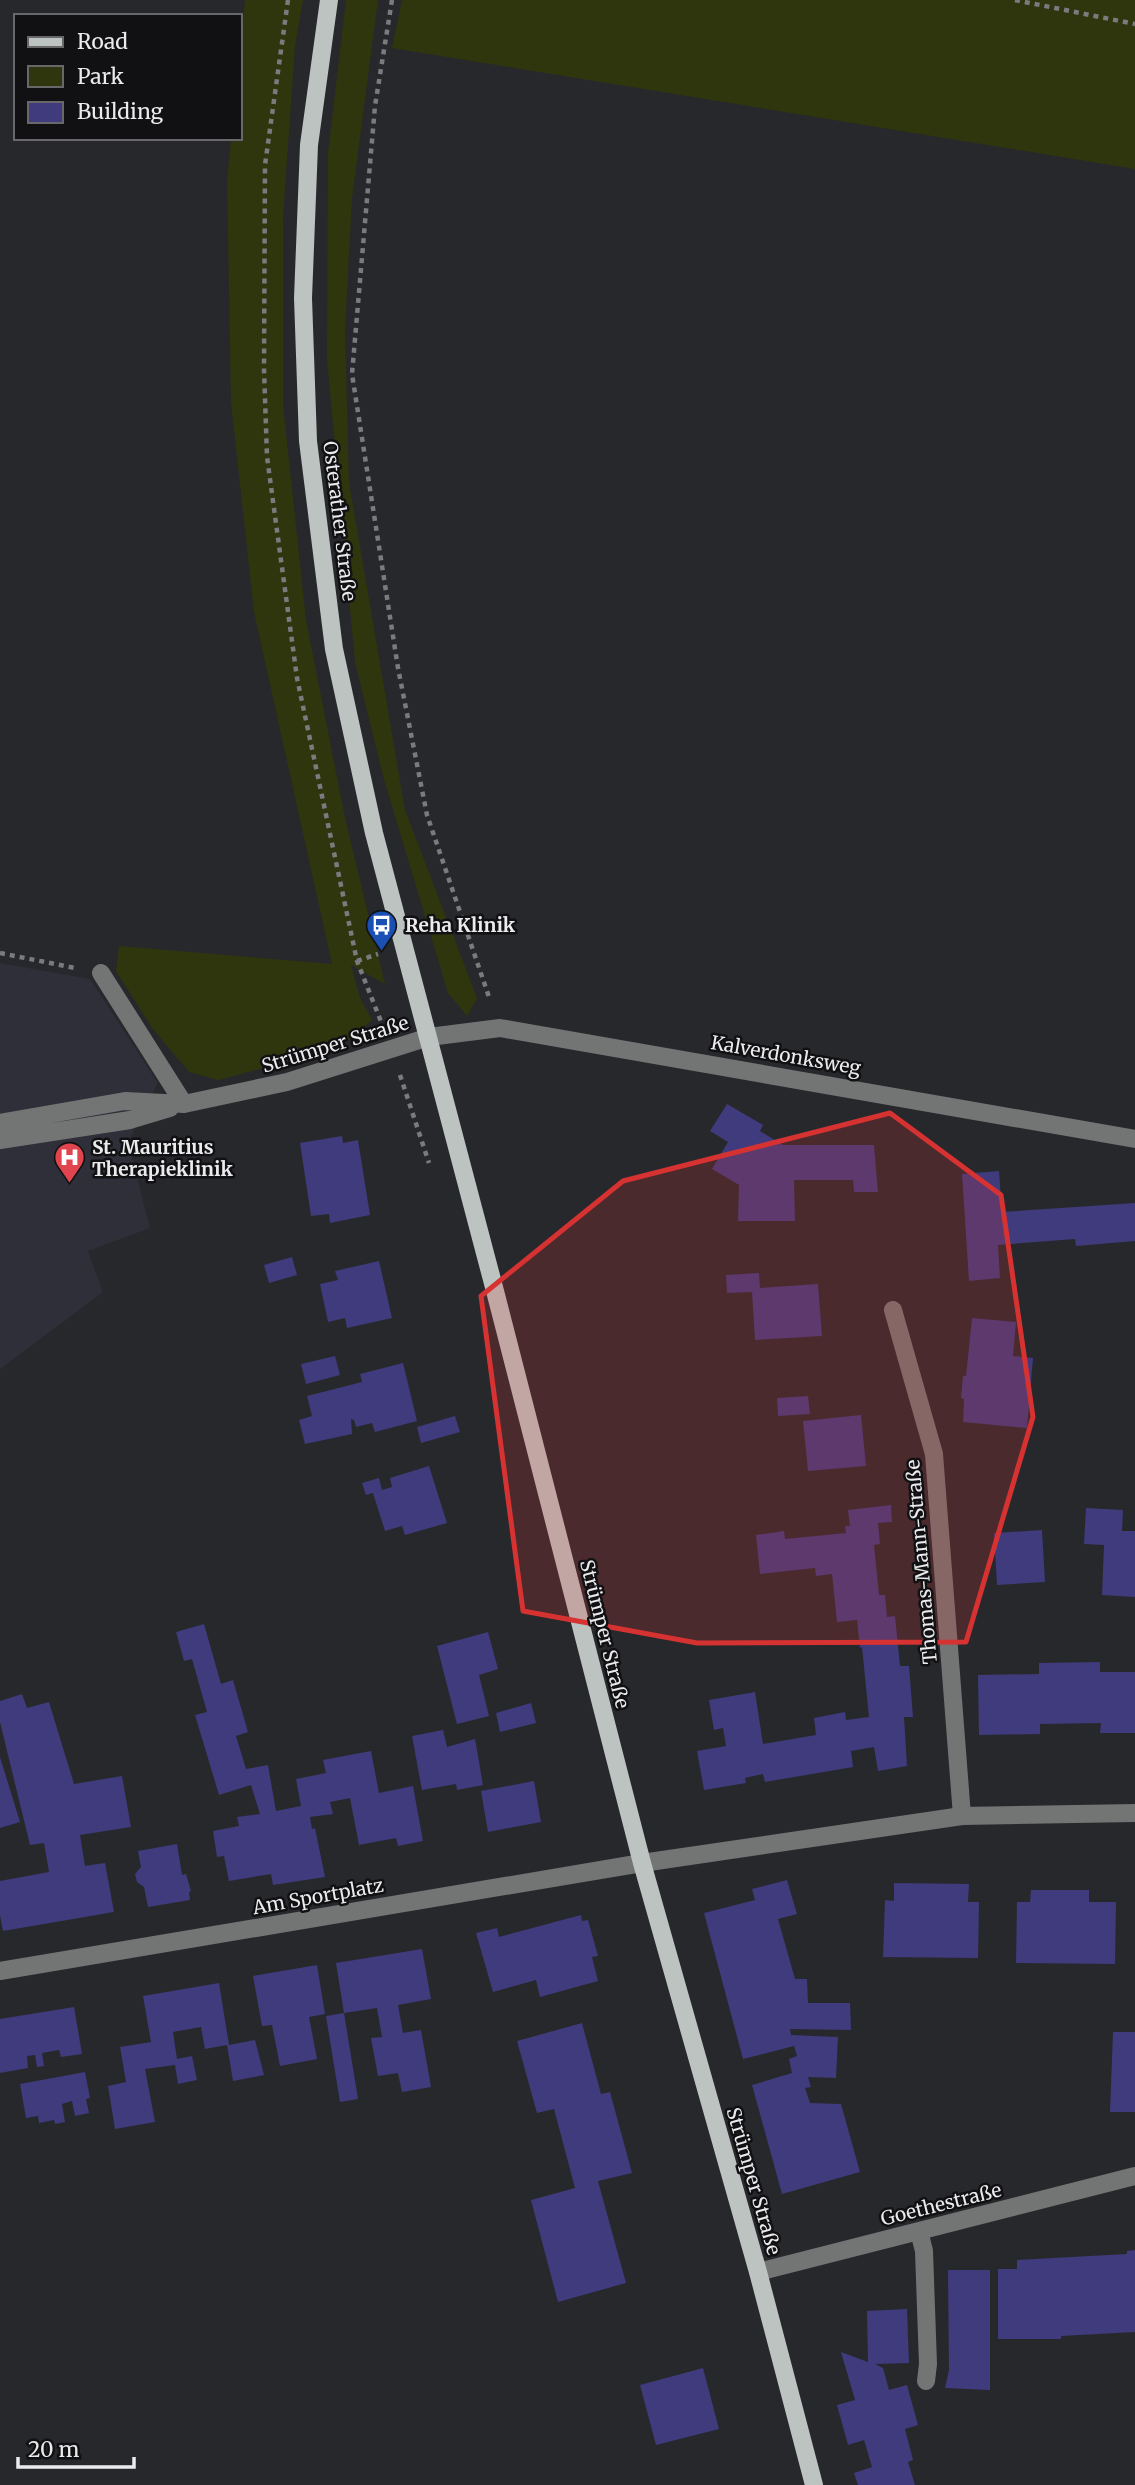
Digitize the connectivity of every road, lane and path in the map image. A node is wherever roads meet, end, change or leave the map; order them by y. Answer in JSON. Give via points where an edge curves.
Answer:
{"nodes":[{"id":1,"x":329,"y":0,"type":"edge"},
{"id":2,"x":392,"y":0,"type":"edge"},
{"id":3,"x":1015,"y":0,"type":"edge"},
{"id":4,"x":1135,"y":24,"type":"edge"},
{"id":5,"x":382,"y":952,"type":"dead end"},
{"id":6,"x":0,"y":953,"type":"edge"},
{"id":7,"x":357,"y":961,"type":"dead end"},
{"id":8,"x":101,"y":973,"type":"joint"},
{"id":9,"x":500,"y":1028,"type":"junction"},
{"id":10,"x":429,"y":1037,"type":"junction"},
{"id":11,"x":184,"y":1104,"type":"junction"},
{"id":12,"x":0,"y":1123,"type":"edge"},
{"id":13,"x":1135,"y":1139,"type":"edge"},
{"id":14,"x":0,"y":1140,"type":"edge"},
{"id":15,"x":892,"y":1310,"type":"dead end"},
{"id":16,"x":1135,"y":1813,"type":"edge"},
{"id":17,"x":962,"y":1816,"type":"junction"},
{"id":18,"x":642,"y":1863,"type":"junction"},
{"id":19,"x":0,"y":1971,"type":"edge"},
{"id":20,"x":1135,"y":2176,"type":"edge"},
{"id":21,"x":919,"y":2231,"type":"junction"},
{"id":22,"x":758,"y":2272,"type":"junction"},
{"id":23,"x":926,"y":2381,"type":"dead end"},
{"id":24,"x":814,"y":2485,"type":"edge"}],
"edges":[{"from":1,"to":10,"type":"main road","name":"Osterather Straße","via":[[309,145],[303,298],[308,441],[334,649],[374,832]]},
{"from":2,"to":9,"type":"path","via":[[375,106],[352,374],[398,668],[427,815]]},
{"from":3,"to":4,"type":"path"},
{"from":5,"to":7,"type":"path"},
{"from":6,"to":8,"type":"path"},
{"from":8,"to":11,"type":"street"},
{"from":9,"to":10,"type":"street","name":"Kalverdonksweg"},
{"from":9,"to":13,"type":"street","name":"Kalverdonksweg"},
{"from":10,"to":11,"type":"street","name":"Strümper Straße","via":[[287,1082]]},
{"from":10,"to":18,"type":"main road","name":"Strümper Straße"},
{"from":11,"to":12,"type":"street","name":"Strümper Straße","via":[[125,1101]]},
{"from":11,"to":14,"type":"street","via":[[130,1119]]},
{"from":15,"to":17,"type":"street","name":"Thomas-Mann-Straße","via":[[934,1454]]},
{"from":16,"to":17,"type":"street"},
{"from":17,"to":18,"type":"street"},
{"from":18,"to":19,"type":"street","name":"Am Sportplatz"},
{"from":18,"to":22,"type":"main road","name":"Strümper Straße"},
{"from":20,"to":21,"type":"street","name":"Goethestraße"},
{"from":21,"to":22,"type":"street","name":"Goethestraße"},
{"from":21,"to":23,"type":"street","via":[[924,2251]]},
{"from":22,"to":24,"type":"main road","name":"Strümper Straße"}]}
